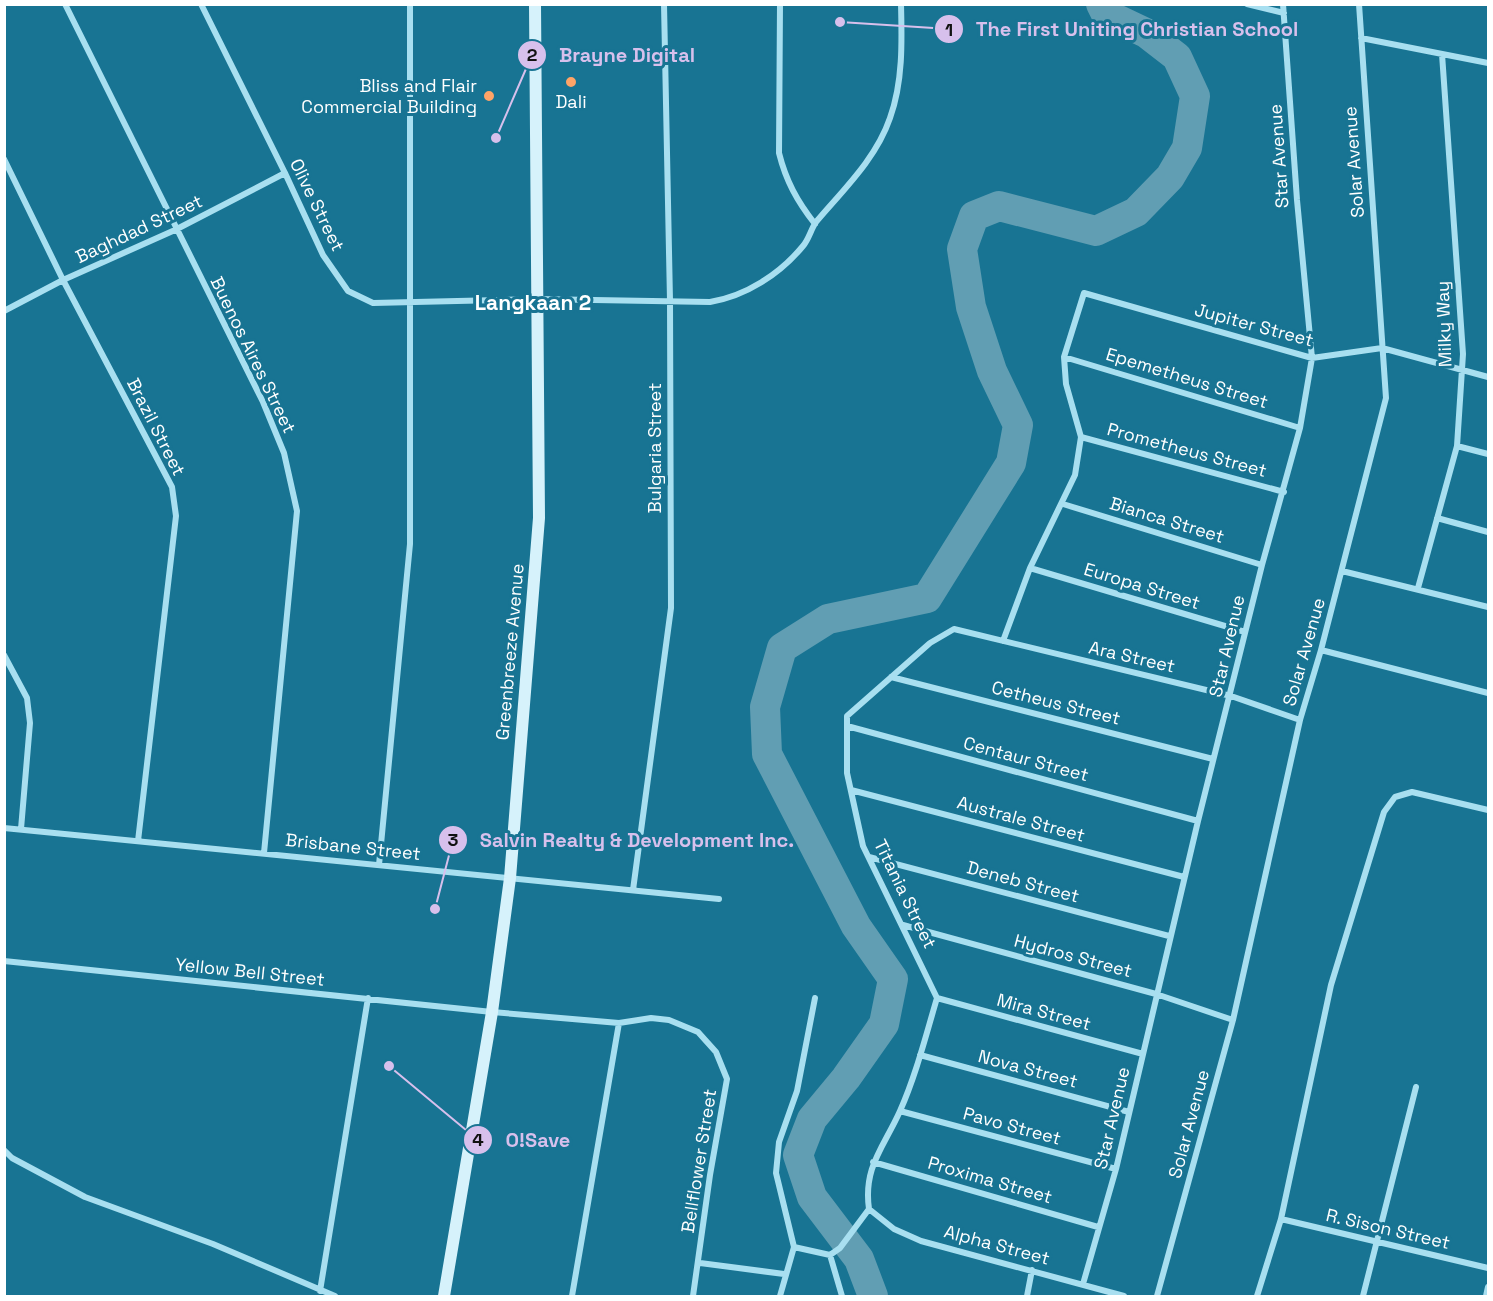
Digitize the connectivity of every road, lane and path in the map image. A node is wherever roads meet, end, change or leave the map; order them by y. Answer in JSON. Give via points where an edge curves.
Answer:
{"nodes":[{"id":1,"x":64,"y":4,"type":"edge"},
{"id":2,"x":201,"y":4,"type":"edge"},
{"id":3,"x":410,"y":4,"type":"edge"},
{"id":4,"x":535,"y":4,"type":"edge"},
{"id":5,"x":664,"y":4,"type":"edge"},
{"id":6,"x":780,"y":4,"type":"edge"},
{"id":7,"x":901,"y":4,"type":"edge"},
{"id":8,"x":1247,"y":4,"type":"edge"},
{"id":9,"x":1283,"y":4,"type":"edge"},
{"id":10,"x":1359,"y":4,"type":"edge"},
{"id":11,"x":1284,"y":14,"type":"junction"},
{"id":12,"x":1360,"y":38,"type":"junction"},
{"id":13,"x":1442,"y":54,"type":"junction"},
{"id":14,"x":1488,"y":63,"type":"edge"},
{"id":15,"x":4,"y":159,"type":"edge"},
{"id":16,"x":285,"y":173,"type":"junction"},
{"id":17,"x":815,"y":224,"type":"junction"},
{"id":18,"x":175,"y":230,"type":"junction"},
{"id":19,"x":63,"y":280,"type":"junction"},
{"id":20,"x":536,"y":299,"type":"junction"},
{"id":21,"x":670,"y":301,"type":"junction"},
{"id":22,"x":412,"y":304,"type":"junction"},
{"id":23,"x":4,"y":311,"type":"edge"},
{"id":24,"x":1382,"y":348,"type":"junction"},
{"id":25,"x":1064,"y":357,"type":"junction"},
{"id":26,"x":1312,"y":358,"type":"junction"},
{"id":27,"x":1461,"y":370,"type":"junction"},
{"id":28,"x":1488,"y":377,"type":"edge"},
{"id":29,"x":1300,"y":428,"type":"junction"},
{"id":30,"x":1082,"y":438,"type":"junction"},
{"id":31,"x":1457,"y":446,"type":"junction"},
{"id":32,"x":1488,"y":454,"type":"edge"},
{"id":33,"x":1284,"y":492,"type":"junction"},
{"id":34,"x":1063,"y":504,"type":"junction"},
{"id":35,"x":1437,"y":518,"type":"junction"},
{"id":36,"x":1488,"y":532,"type":"edge"},
{"id":37,"x":1262,"y":565,"type":"junction"},
{"id":38,"x":1030,"y":568,"type":"junction"},
{"id":39,"x":1342,"y":571,"type":"junction"},
{"id":40,"x":1418,"y":588,"type":"junction"},
{"id":41,"x":1488,"y":607,"type":"edge"},
{"id":42,"x":1245,"y":632,"type":"junction"},
{"id":43,"x":1004,"y":641,"type":"junction"},
{"id":44,"x":1321,"y":650,"type":"junction"},
{"id":45,"x":4,"y":655,"type":"edge"},
{"id":46,"x":891,"y":677,"type":"junction"},
{"id":47,"x":1488,"y":693,"type":"edge"},
{"id":48,"x":1231,"y":696,"type":"junction"},
{"id":49,"x":1300,"y":720,"type":"junction"},
{"id":50,"x":847,"y":726,"type":"junction"},
{"id":51,"x":1214,"y":759,"type":"junction"},
{"id":52,"x":851,"y":790,"type":"junction"},
{"id":53,"x":1488,"y":810,"type":"edge"},
{"id":54,"x":1198,"y":821,"type":"junction"},
{"id":55,"x":4,"y":828,"type":"edge"},
{"id":56,"x":21,"y":829,"type":"junction"},
{"id":57,"x":138,"y":841,"type":"junction"},
{"id":58,"x":264,"y":854,"type":"junction"},
{"id":59,"x":869,"y":857,"type":"junction"},
{"id":60,"x":379,"y":865,"type":"junction"},
{"id":61,"x":1184,"y":877,"type":"junction"},
{"id":62,"x":510,"y":878,"type":"junction"},
{"id":63,"x":633,"y":890,"type":"junction"},
{"id":64,"x":719,"y":898,"type":"dead end"},
{"id":65,"x":903,"y":925,"type":"junction"},
{"id":66,"x":1169,"y":936,"type":"junction"},
{"id":67,"x":4,"y":961,"type":"edge"},
{"id":68,"x":1156,"y":994,"type":"junction"},
{"id":69,"x":368,"y":998,"type":"junction"},
{"id":70,"x":815,"y":998,"type":"dead end"},
{"id":71,"x":937,"y":998,"type":"junction"},
{"id":72,"x":492,"y":1012,"type":"junction"},
{"id":73,"x":1233,"y":1020,"type":"junction"},
{"id":74,"x":619,"y":1023,"type":"junction"},
{"id":75,"x":1143,"y":1054,"type":"junction"},
{"id":76,"x":920,"y":1055,"type":"junction"},
{"id":77,"x":1416,"y":1087,"type":"dead end"},
{"id":78,"x":900,"y":1111,"type":"junction"},
{"id":79,"x":1129,"y":1112,"type":"junction"},
{"id":80,"x":4,"y":1150,"type":"edge"},
{"id":81,"x":873,"y":1162,"type":"junction"},
{"id":82,"x":1116,"y":1169,"type":"junction"},
{"id":83,"x":869,"y":1209,"type":"junction"},
{"id":84,"x":1281,"y":1219,"type":"junction"},
{"id":85,"x":1098,"y":1227,"type":"junction"},
{"id":86,"x":1377,"y":1243,"type":"junction"},
{"id":87,"x":794,"y":1247,"type":"junction"},
{"id":88,"x":830,"y":1255,"type":"junction"},
{"id":89,"x":700,"y":1263,"type":"junction"},
{"id":90,"x":1488,"y":1268,"type":"edge"},
{"id":91,"x":1032,"y":1270,"type":"junction"},
{"id":92,"x":784,"y":1274,"type":"junction"},
{"id":93,"x":837,"y":1284,"type":"junction"},
{"id":94,"x":1083,"y":1284,"type":"junction"},
{"id":95,"x":1488,"y":1287,"type":"edge"},
{"id":96,"x":320,"y":1291,"type":"junction"},
{"id":97,"x":335,"y":1296,"type":"edge"},
{"id":98,"x":444,"y":1296,"type":"edge"},
{"id":99,"x":572,"y":1296,"type":"edge"},
{"id":100,"x":693,"y":1296,"type":"edge"},
{"id":101,"x":780,"y":1296,"type":"edge"},
{"id":102,"x":835,"y":1296,"type":"edge"},
{"id":103,"x":842,"y":1296,"type":"edge"},
{"id":104,"x":1027,"y":1296,"type":"edge"},
{"id":105,"x":1124,"y":1296,"type":"edge"},
{"id":106,"x":1157,"y":1296,"type":"edge"},
{"id":107,"x":1257,"y":1296,"type":"edge"},
{"id":108,"x":1363,"y":1296,"type":"edge"},
{"id":109,"x":1486,"y":1296,"type":"edge"}],
"edges":[{"from":1,"to":18,"type":"street","name":"Buenos Aires Street"},
{"from":2,"to":16,"type":"street","name":"Olive Street"},
{"from":3,"to":22,"type":"street"},
{"from":4,"to":20,"type":"street","name":"Greenbreeze Avenue"},
{"from":5,"to":21,"type":"street","name":"Bulgaria Street"},
{"from":6,"to":17,"type":"street","via":[[779,153],[785,177]]},
{"from":7,"to":17,"type":"street","name":"Olive Street","via":[[903,47],[890,120],[859,173]]},
{"from":8,"to":11,"type":"street"},
{"from":9,"to":11,"type":"street","name":"Star Avenue"},
{"from":10,"to":12,"type":"street","name":"Solar Avenue"},
{"from":11,"to":26,"type":"street","name":"Star Avenue"},
{"from":12,"to":13,"type":"street"},
{"from":12,"to":24,"type":"street","name":"Solar Avenue"},
{"from":13,"to":14,"type":"street"},
{"from":13,"to":27,"type":"street","name":"Milky Way"},
{"from":15,"to":19,"type":"street","name":"Brazil Street"},
{"from":16,"to":18,"type":"street","name":"Baghdad Street"},
{"from":16,"to":22,"type":"street","name":"Olive Street","via":[[323,255],[348,291],[374,303]]},
{"from":17,"to":21,"type":"street","name":"Olive Street","via":[[804,245],[762,282],[727,299]]},
{"from":18,"to":19,"type":"street","name":"Baghdad Street"},
{"from":18,"to":58,"type":"street","name":"Buenos Aires Street","via":[[263,402],[284,453],[297,511]]},
{"from":19,"to":23,"type":"street","name":"Baghdad Street"},
{"from":19,"to":57,"type":"street","name":"Brazil Street","via":[[172,487],[176,516]]},
{"from":20,"to":21,"type":"street","name":"Olive Street"},
{"from":20,"to":22,"type":"street","name":"Olive Street"},
{"from":20,"to":62,"type":"street","name":"Greenbreeze Avenue","via":[[539,518]]},
{"from":21,"to":63,"type":"street","name":"Bulgaria Street","via":[[670,608]]},
{"from":22,"to":60,"type":"street","via":[[410,544]]},
{"from":24,"to":26,"type":"street","name":"Jupiter Street"},
{"from":24,"to":27,"type":"street","name":"Jupiter Street"},
{"from":24,"to":39,"type":"street","name":"Solar Avenue","via":[[1386,398]]},
{"from":25,"to":26,"type":"street","name":"Jupiter Street","via":[[1084,293]]},
{"from":25,"to":29,"type":"street","name":"Epemetheus Street"},
{"from":25,"to":30,"type":"street","via":[[1066,384]]},
{"from":26,"to":29,"type":"street","name":"Star Avenue"},
{"from":27,"to":28,"type":"street","name":"Jupiter Street"},
{"from":27,"to":31,"type":"street","name":"Milky Way"},
{"from":29,"to":33,"type":"street","name":"Star Avenue"},
{"from":30,"to":33,"type":"street","name":"Prometheus Street"},
{"from":30,"to":34,"type":"street","via":[[1075,475]]},
{"from":31,"to":32,"type":"street"},
{"from":31,"to":35,"type":"street","name":"Milky Way"},
{"from":33,"to":37,"type":"street","name":"Star Avenue"},
{"from":34,"to":37,"type":"street","name":"Bianca Street"},
{"from":34,"to":38,"type":"street"},
{"from":35,"to":36,"type":"street"},
{"from":35,"to":40,"type":"street","name":"Milky Way"},
{"from":37,"to":42,"type":"street","name":"Star Avenue"},
{"from":38,"to":42,"type":"street","name":"Europa Street"},
{"from":38,"to":43,"type":"street"},
{"from":39,"to":40,"type":"street"},
{"from":39,"to":44,"type":"street","name":"Solar Avenue"},
{"from":40,"to":41,"type":"street"},
{"from":42,"to":48,"type":"street","name":"Star Avenue"},
{"from":43,"to":46,"type":"street","name":"Ara Street","via":[[954,629],[930,643]]},
{"from":43,"to":48,"type":"street","name":"Ara Street"},
{"from":44,"to":47,"type":"street"},
{"from":44,"to":49,"type":"street","name":"Solar Avenue"},
{"from":45,"to":56,"type":"street","via":[[27,698],[30,723]]},
{"from":46,"to":50,"type":"street","via":[[847,716]]},
{"from":46,"to":51,"type":"street","name":"Cetheus Street"},
{"from":48,"to":49,"type":"street","name":"Ara Street"},
{"from":48,"to":51,"type":"street","name":"Star Avenue"},
{"from":49,"to":73,"type":"street","name":"Solar Avenue"},
{"from":50,"to":52,"type":"street","name":"Titania Street"},
{"from":50,"to":54,"type":"street","name":"Centaur Street"},
{"from":51,"to":54,"type":"street","name":"Star Avenue"},
{"from":52,"to":59,"type":"street","name":"Titania Street"},
{"from":52,"to":61,"type":"street","name":"Australe Street"},
{"from":53,"to":84,"type":"street","via":[[1412,792],[1395,797],[1384,812],[1331,985]]},
{"from":54,"to":61,"type":"street","name":"Star Avenue"},
{"from":55,"to":56,"type":"street","name":"Brisbane Street"},
{"from":56,"to":57,"type":"street","name":"Brisbane Street"},
{"from":57,"to":58,"type":"street","name":"Brisbane Street"},
{"from":58,"to":60,"type":"street","name":"Brisbane Street"},
{"from":59,"to":65,"type":"street","name":"Titania Street"},
{"from":59,"to":66,"type":"street","name":"Deneb Street"},
{"from":60,"to":62,"type":"street","name":"Brisbane Street"},
{"from":61,"to":66,"type":"street","name":"Star Avenue"},
{"from":62,"to":63,"type":"street","name":"Brisbane Street"},
{"from":62,"to":72,"type":"street","name":"Greenbreeze Avenue"},
{"from":63,"to":64,"type":"street","name":"Brisbane Street"},
{"from":65,"to":68,"type":"street","name":"Hydros Street"},
{"from":65,"to":71,"type":"street","name":"Titania Street"},
{"from":66,"to":68,"type":"street","name":"Star Avenue"},
{"from":67,"to":69,"type":"street","name":"Yellow Bell Street"},
{"from":68,"to":73,"type":"street","name":"Hydros Street"},
{"from":68,"to":75,"type":"street","name":"Star Avenue"},
{"from":69,"to":72,"type":"street","name":"Yellow Bell Street"},
{"from":69,"to":96,"type":"street"},
{"from":70,"to":87,"type":"street","via":[[797,1091],[779,1142],[776,1173]]},
{"from":71,"to":75,"type":"street","name":"Mira Street"},
{"from":71,"to":76,"type":"street"},
{"from":72,"to":74,"type":"street","name":"Bellflower Street"},
{"from":72,"to":98,"type":"street","name":"Greenbreeze Avenue"},
{"from":73,"to":106,"type":"street","name":"Solar Avenue"},
{"from":74,"to":89,"type":"street","name":"Bellflower Street","via":[[651,1018],[669,1020],[698,1032],[716,1052],[727,1079]]},
{"from":74,"to":99,"type":"street"},
{"from":75,"to":79,"type":"street","name":"Star Avenue"},
{"from":76,"to":78,"type":"street"},
{"from":76,"to":79,"type":"street","name":"Nova Street"},
{"from":77,"to":86,"type":"street"},
{"from":78,"to":81,"type":"street"},
{"from":78,"to":82,"type":"street","name":"Pavo Street"},
{"from":79,"to":82,"type":"street","name":"Star Avenue"},
{"from":80,"to":96,"type":"street","via":[[85,1197],[213,1244]]},
{"from":81,"to":83,"type":"street","via":[[866,1191]]},
{"from":81,"to":85,"type":"street","name":"Proxima Street"},
{"from":82,"to":85,"type":"street","name":"Star Avenue"},
{"from":83,"to":88,"type":"street","via":[[840,1248]]},
{"from":83,"to":91,"type":"street","name":"Alpha Street","via":[[894,1228],[921,1240]]},
{"from":84,"to":86,"type":"street","name":"R. Sison Street"},
{"from":84,"to":107,"type":"street"},
{"from":85,"to":94,"type":"street","name":"Star Avenue"},
{"from":86,"to":90,"type":"street","name":"R. Sison Street"},
{"from":86,"to":108,"type":"street"},
{"from":87,"to":88,"type":"street"},
{"from":87,"to":92,"type":"street"},
{"from":88,"to":93,"type":"street"},
{"from":89,"to":92,"type":"street"},
{"from":89,"to":100,"type":"street","name":"Bellflower Street"},
{"from":91,"to":94,"type":"street","name":"Alpha Street"},
{"from":91,"to":104,"type":"street"},
{"from":92,"to":101,"type":"street"},
{"from":93,"to":102,"type":"street"},
{"from":93,"to":103,"type":"street"},
{"from":94,"to":105,"type":"street","name":"Alpha Street"},
{"from":95,"to":109,"type":"street"},
{"from":96,"to":97,"type":"street"}]}
